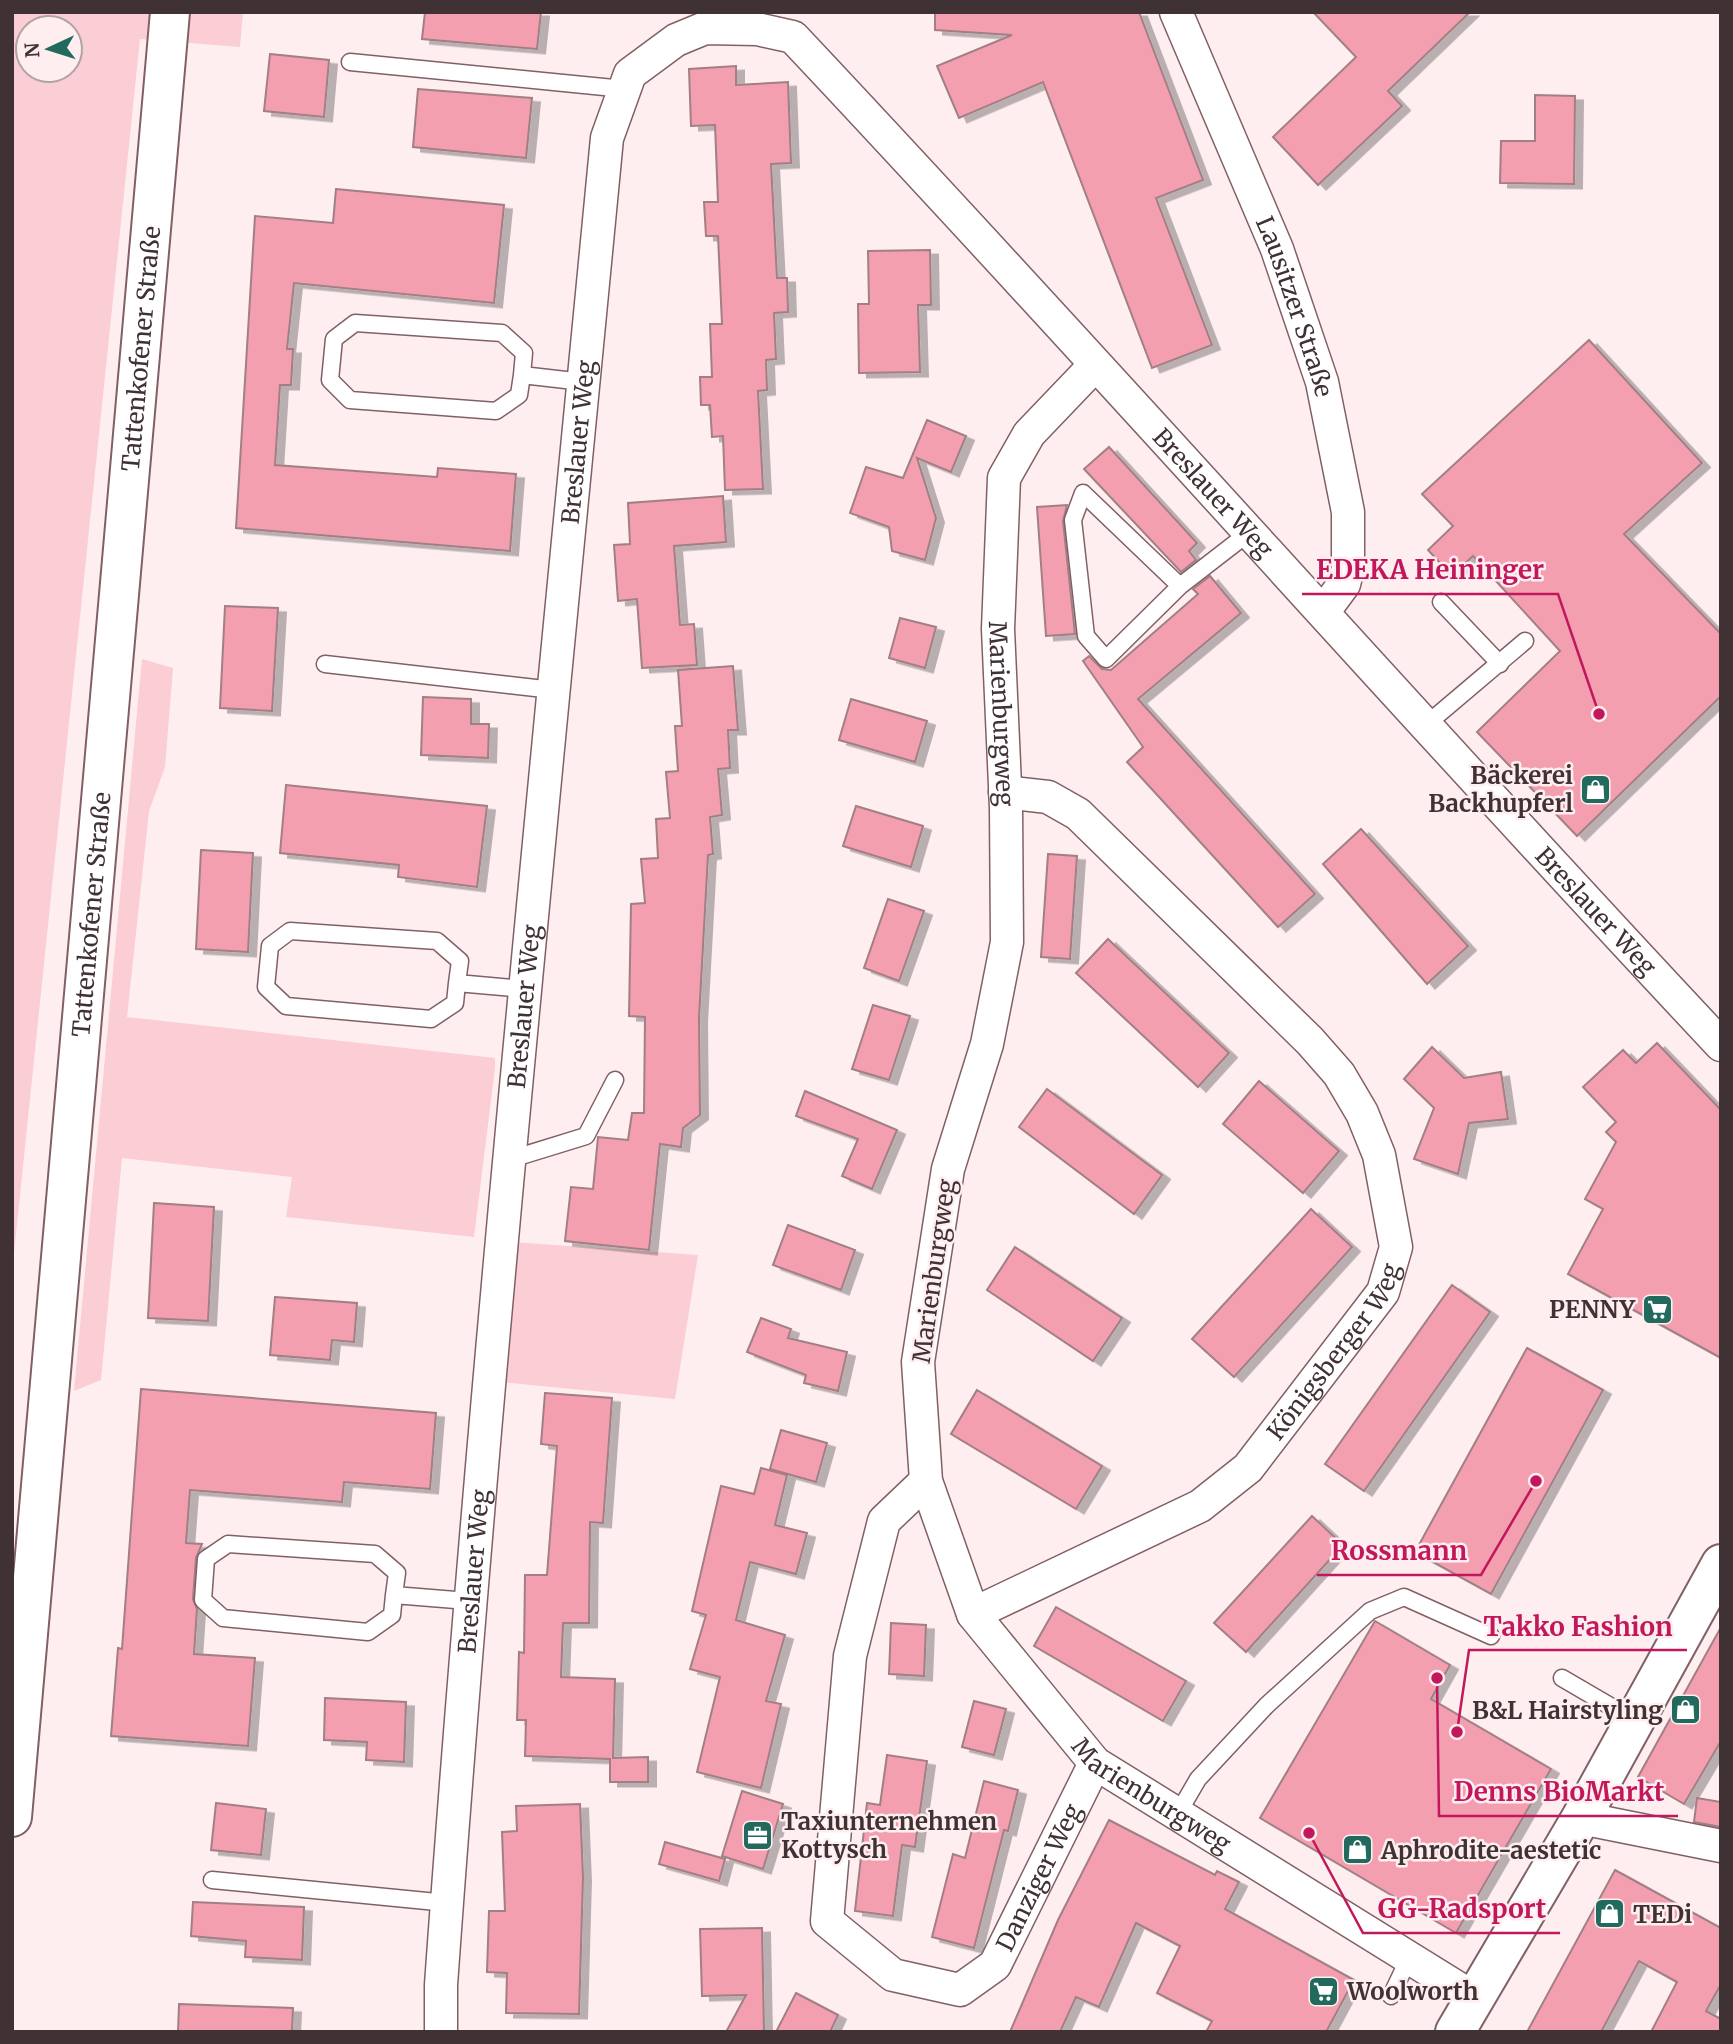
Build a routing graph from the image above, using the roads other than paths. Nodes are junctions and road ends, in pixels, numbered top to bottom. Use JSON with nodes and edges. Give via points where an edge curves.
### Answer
{"nodes":[{"id":1,"x":170,"y":12,"type":"edge"},
{"id":2,"x":1176,"y":12,"type":"edge"},
{"id":3,"x":703,"y":20,"type":"edge"},
{"id":4,"x":350,"y":62,"type":"dead end"},
{"id":5,"x":624,"y":89,"type":"junction"},
{"id":6,"x":1095,"y":365,"type":"junction"},
{"id":7,"x":522,"y":375,"type":"junction"},
{"id":8,"x":583,"y":382,"type":"junction"},
{"id":9,"x":1251,"y":531,"type":"junction"},
{"id":10,"x":1180,"y":586,"type":"junction"},
{"id":11,"x":1441,"y":602,"type":"dead end"},
{"id":12,"x":1324,"y":611,"type":"junction"},
{"id":13,"x":1525,"y":641,"type":"dead end"},
{"id":14,"x":326,"y":664,"type":"dead end"},
{"id":15,"x":1500,"y":664,"type":"junction"},
{"id":16,"x":553,"y":690,"type":"junction"},
{"id":17,"x":1427,"y":724,"type":"junction"},
{"id":18,"x":1005,"y":792,"type":"junction"},
{"id":19,"x":457,"y":983,"type":"junction"},
{"id":20,"x":524,"y":989,"type":"junction"},
{"id":21,"x":1721,"y":1045,"type":"edge"},
{"id":22,"x":615,"y":1080,"type":"dead end"},
{"id":23,"x":508,"y":1160,"type":"junction"},
{"id":24,"x":926,"y":1481,"type":"junction"},
{"id":25,"x":1721,"y":1563,"type":"edge"},
{"id":26,"x":394,"y":1595,"type":"junction"},
{"id":27,"x":468,"y":1601,"type":"junction"},
{"id":28,"x":973,"y":1614,"type":"junction"},
{"id":29,"x":1490,"y":1636,"type":"dead end"},
{"id":30,"x":1562,"y":1678,"type":"dead end"},
{"id":31,"x":1634,"y":1720,"type":"junction"},
{"id":32,"x":1095,"y":1763,"type":"junction"},
{"id":33,"x":1177,"y":1815,"type":"junction"},
{"id":34,"x":12,"y":1817,"type":"edge"},
{"id":35,"x":1581,"y":1818,"type":"junction"},
{"id":36,"x":1721,"y":1846,"type":"edge"},
{"id":37,"x":212,"y":1880,"type":"dead end"},
{"id":38,"x":447,"y":1903,"type":"junction"},
{"id":39,"x":1409,"y":1958,"type":"junction"},
{"id":40,"x":1391,"y":1996,"type":"dead end"},
{"id":41,"x":1464,"y":2022,"type":"edge"},
{"id":42,"x":441,"y":2032,"type":"edge"}],
"edges":[{"from":1,"to":34,"type":"main road","name":"Tattenkofener Straße"},
{"from":2,"to":12,"type":"street","name":"Lausitzer Straße","via":[[1277,249],[1322,382],[1348,512],[1348,568],[1344,584]]},
{"from":3,"to":5,"type":"street","name":"Breslauer Weg","via":[[630,74]]},
{"from":3,"to":6,"type":"street","name":"Breslauer Weg","via":[[793,37],[1029,288]]},
{"from":4,"to":5,"type":"lane"},
{"from":5,"to":8,"type":"street","name":"Breslauer Weg","via":[[607,138]]},
{"from":6,"to":9,"type":"street","name":"Breslauer Weg"},
{"from":6,"to":18,"type":"street","name":"Marienburgweg","via":[[1029,434],[1004,478],[998,628]]},
{"from":7,"to":7,"type":"lane","via":[[524,353],[502,333],[355,323],[334,339],[330,380],[350,400],[496,411],[519,395]]},
{"from":7,"to":8,"type":"lane"},
{"from":8,"to":16,"type":"street","name":"Breslauer Weg"},
{"from":9,"to":10,"type":"lane"},
{"from":9,"to":12,"type":"street","name":"Breslauer Weg"},
{"from":10,"to":10,"type":"lane","via":[[1160,568],[1083,493],[1073,520],[1086,636],[1106,659]]},
{"from":11,"to":15,"type":"lane"},
{"from":12,"to":17,"type":"street","name":"Breslauer Weg"},
{"from":13,"to":15,"type":"lane"},
{"from":14,"to":16,"type":"lane"},
{"from":15,"to":17,"type":"lane"},
{"from":16,"to":20,"type":"street","name":"Breslauer Weg"},
{"from":17,"to":21,"type":"street","name":"Breslauer Weg"},
{"from":18,"to":24,"type":"street","name":"Marienburgweg","via":[[1007,942],[987,1044],[948,1169],[918,1362]]},
{"from":18,"to":28,"type":"street","name":"Königsberger Weg","via":[[1048,797],[1078,814],[1339,1074],[1379,1155],[1396,1247],[1383,1292],[1248,1468],[1200,1506]]},
{"from":19,"to":19,"type":"lane","via":[[460,961],[437,941],[290,931],[270,946],[266,988],[286,1006],[431,1019],[455,1003]]},
{"from":19,"to":20,"type":"lane"},
{"from":20,"to":23,"type":"street","name":"Breslauer Weg"},
{"from":22,"to":23,"type":"lane","via":[[586,1136]]},
{"from":23,"to":27,"type":"street","name":"Breslauer Weg"},
{"from":24,"to":28,"type":"street","name":"Marienburgweg"},
{"from":24,"to":32,"type":"street","name":"Danziger Weg","via":[[884,1521],[850,1656],[827,1921],[893,1975],[960,1990],[995,1965]]},
{"from":25,"to":31,"type":"main road"},
{"from":26,"to":26,"type":"lane","via":[[397,1573],[375,1554],[228,1544],[206,1559],[203,1600],[223,1618],[368,1632],[392,1615]]},
{"from":26,"to":27,"type":"lane"},
{"from":27,"to":38,"type":"street","name":"Breslauer Weg"},
{"from":28,"to":32,"type":"street","name":"Marienburgweg"},
{"from":29,"to":33,"type":"lane","via":[[1404,1597],[1370,1611],[1267,1705],[1198,1779]]},
{"from":30,"to":31,"type":"lane"},
{"from":31,"to":35,"type":"main road"},
{"from":32,"to":33,"type":"street","name":"Marienburgweg"},
{"from":33,"to":39,"type":"street","name":"Marienburgweg"},
{"from":35,"to":36,"type":"street"},
{"from":35,"to":41,"type":"main road"},
{"from":37,"to":38,"type":"lane"},
{"from":38,"to":42,"type":"street","name":"Breslauer Weg"},
{"from":39,"to":40,"type":"lane"},
{"from":39,"to":41,"type":"street","name":"Marienburgweg"}]}
